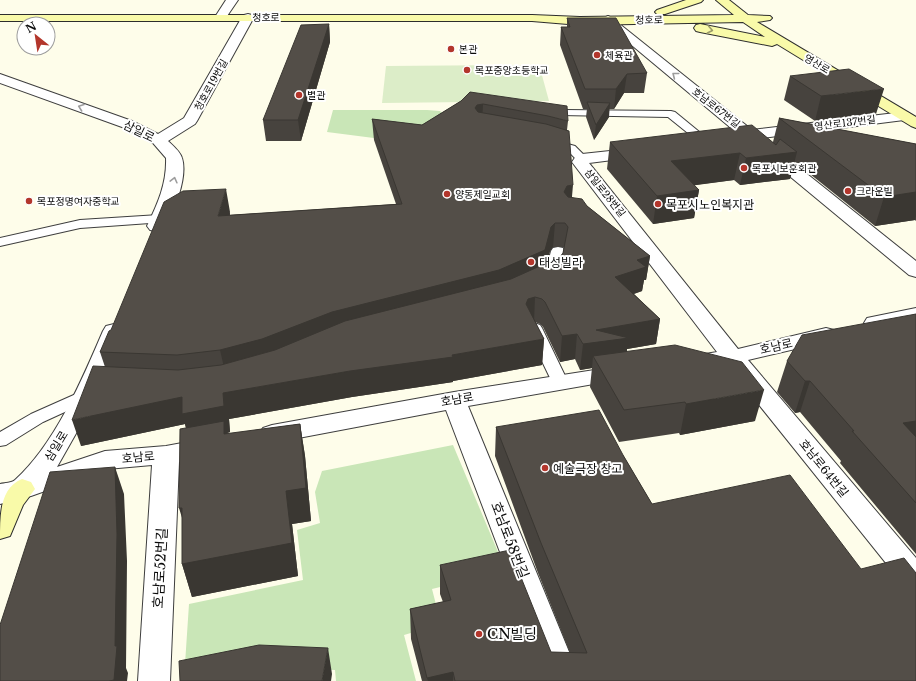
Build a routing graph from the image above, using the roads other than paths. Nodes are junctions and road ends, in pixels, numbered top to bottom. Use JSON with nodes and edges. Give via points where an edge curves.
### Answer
{"nodes":[{"id":1,"x":232,"y":0,"type":"edge"},
{"id":2,"x":697,"y":0,"type":"edge"},
{"id":3,"x":722,"y":0,"type":"edge"},
{"id":4,"x":752,"y":13,"type":"junction"},
{"id":5,"x":659,"y":16,"type":"junction"},
{"id":6,"x":220,"y":17,"type":"junction"},
{"id":7,"x":248,"y":17,"type":"junction"},
{"id":8,"x":0,"y":18,"type":"edge"},
{"id":9,"x":532,"y":18,"type":"junction"},
{"id":10,"x":608,"y":20,"type":"junction"},
{"id":11,"x":787,"y":45,"type":"junction"},
{"id":12,"x":0,"y":78,"type":"edge"},
{"id":13,"x":26,"y":88,"type":"junction"},
{"id":14,"x":0,"y":91,"type":"edge"},
{"id":15,"x":564,"y":113,"type":"edge"},
{"id":16,"x":910,"y":114,"type":"edge"},
{"id":17,"x":749,"y":134,"type":"junction"},
{"id":18,"x":158,"y":140,"type":"junction"},
{"id":19,"x":539,"y":140,"type":"edge"},
{"id":20,"x":708,"y":144,"type":"junction"},
{"id":21,"x":807,"y":144,"type":"edge"},
{"id":22,"x":685,"y":147,"type":"edge"},
{"id":23,"x":653,"y":151,"type":"edge"},
{"id":24,"x":582,"y":159,"type":"junction"},
{"id":25,"x":159,"y":219,"type":"junction"},
{"id":26,"x":602,"y":220,"type":"edge"},
{"id":27,"x":631,"y":226,"type":"junction"},
{"id":28,"x":150,"y":240,"type":"edge"},
{"id":29,"x":0,"y":242,"type":"edge"},
{"id":30,"x":558,"y":251,"type":"dead end"},
{"id":31,"x":916,"y":271,"type":"edge"},
{"id":32,"x":539,"y":282,"type":"edge"},
{"id":33,"x":122,"y":312,"type":"edge"},
{"id":34,"x":916,"y":314,"type":"edge"},
{"id":35,"x":534,"y":328,"type":"edge"},
{"id":36,"x":733,"y":357,"type":"junction"},
{"id":37,"x":678,"y":365,"type":"edge"},
{"id":38,"x":639,"y":370,"type":"edge"},
{"id":39,"x":560,"y":382,"type":"junction"},
{"id":40,"x":95,"y":388,"type":"junction"},
{"id":41,"x":454,"y":400,"type":"junction"},
{"id":42,"x":252,"y":438,"type":"edge"},
{"id":43,"x":0,"y":440,"type":"edge"},
{"id":44,"x":228,"y":443,"type":"edge"},
{"id":45,"x":166,"y":455,"type":"junction"},
{"id":46,"x":11,"y":491,"type":"edge"},
{"id":47,"x":0,"y":528,"type":"edge"},
{"id":48,"x":916,"y":579,"type":"edge"},
{"id":49,"x":154,"y":681,"type":"edge"},
{"id":50,"x":565,"y":681,"type":"edge"}],
"edges":[{"from":1,"to":6,"type":"street"},
{"from":2,"to":5,"type":"street"},
{"from":3,"to":4,"type":"street","name":"영산로"},
{"from":4,"to":5,"type":"street","name":"청호로"},
{"from":4,"to":11,"type":"street","name":"영산로"},
{"from":4,"to":16,"type":"street","name":"영산로","via":[[778,27]]},
{"from":5,"to":9,"type":"street","name":"청호로","via":[[575,12]]},
{"from":5,"to":10,"type":"street","name":"청호로"},
{"from":5,"to":11,"type":"street","one_way":true},
{"from":6,"to":7,"type":"street","name":"청호로"},
{"from":6,"to":8,"type":"street","name":"청호로"},
{"from":7,"to":9,"type":"street","name":"청호로"},
{"from":7,"to":18,"type":"street","name":"청호로19번길","via":[[190,121]]},
{"from":9,"to":10,"type":"street","name":"청호로"},
{"from":17,"to":10,"type":"street","name":"호남로67번길","one_way":true},
{"from":11,"to":16,"type":"street","name":"영산로"},
{"from":12,"to":13,"type":"street","name":"삼일로"},
{"from":13,"to":14,"type":"street"},
{"from":18,"to":13,"type":"street","name":"삼일로","one_way":true,"via":[[127,124]]},
{"from":15,"to":20,"type":"lane","via":[[671,114]]},
{"from":16,"to":17,"type":"street","name":"영산로137번길"},
{"from":17,"to":20,"type":"street","name":"영산로137번길"},
{"from":17,"to":21,"type":"street"},
{"from":17,"to":31,"type":"street","name":"호남로67번길"},
{"from":25,"to":18,"type":"street","name":"삼일로","one_way":true,"via":[[169,198],[175,173],[174,158]]},
{"from":19,"to":24,"type":"lane","via":[[570,148]]},
{"from":20,"to":22,"type":"street","name":"영산로137번길"},
{"from":23,"to":24,"type":"street"},
{"from":24,"to":27,"type":"street","name":"삼일로28번길","via":[[580,162]]},
{"from":25,"to":28,"type":"street","name":"삼일로"},
{"from":25,"to":29,"type":"lane","via":[[80,224]]},
{"from":26,"to":27,"type":"street"},
{"from":27,"to":36,"type":"street","name":"호남로64번길"},
{"from":30,"to":32,"type":"lane","via":[[552,277]]},
{"from":33,"to":40,"type":"street","name":"삼일로"},
{"from":34,"to":36,"type":"street","name":"호남로"},
{"from":35,"to":39,"type":"lane"},
{"from":36,"to":37,"type":"street","name":"호남로"},
{"from":36,"to":48,"type":"street","name":"호남로64번길"},
{"from":38,"to":39,"type":"street","name":"호남로"},
{"from":39,"to":41,"type":"street","name":"호남로"},
{"from":40,"to":43,"type":"lane","via":[[36,418]]},
{"from":40,"to":46,"type":"street","name":"삼일로","via":[[40,472]]},
{"from":41,"to":42,"type":"street","name":"호남로"},
{"from":41,"to":50,"type":"street","name":"호남로58번길"},
{"from":44,"to":45,"type":"street","name":"호남로"},
{"from":45,"to":46,"type":"street","name":"호남로","via":[[105,460]]},
{"from":45,"to":49,"type":"street","name":"호남로52번길"},
{"from":46,"to":47,"type":"street","name":"삼일로","via":[[12,500]]}]}
